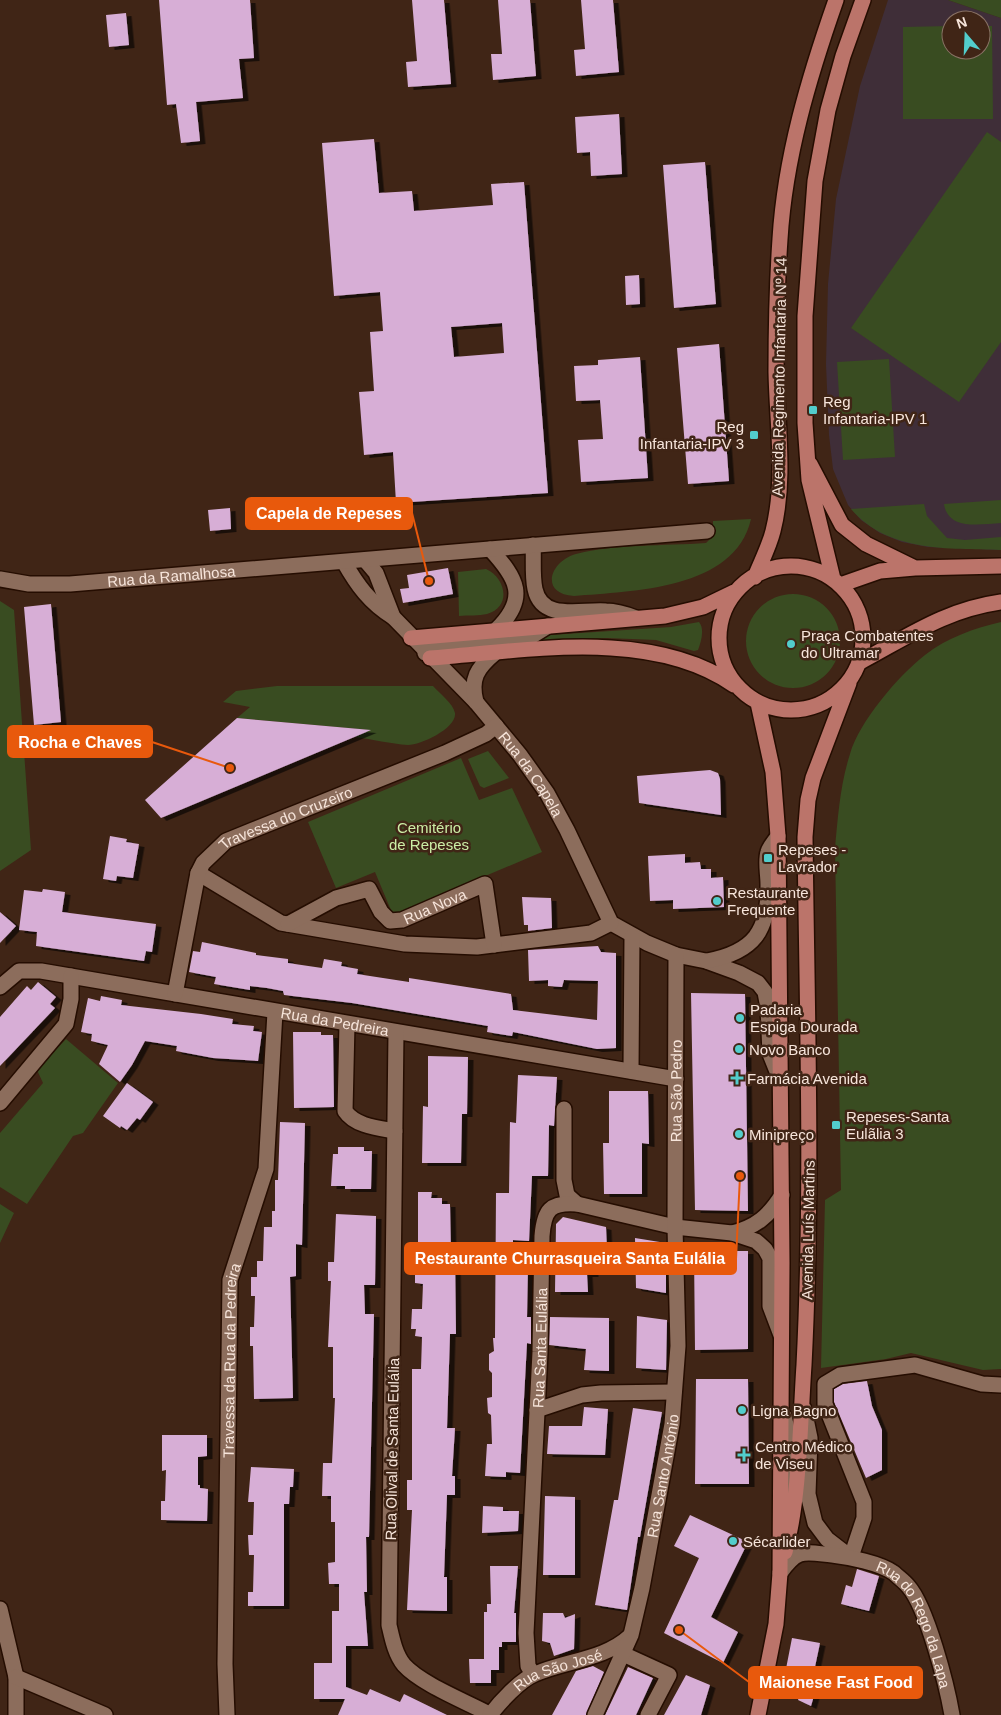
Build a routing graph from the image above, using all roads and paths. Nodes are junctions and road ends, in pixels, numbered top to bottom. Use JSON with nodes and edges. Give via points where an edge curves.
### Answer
{"nodes":[{"id":1,"x":836,"y":0,"type":"edge"},
{"id":2,"x":863,"y":0,"type":"edge"},
{"id":3,"x":807,"y":461,"type":"junction"},
{"id":4,"x":707,"y":531,"type":"dead end"},
{"id":5,"x":533,"y":545,"type":"junction"},
{"id":6,"x":490,"y":549,"type":"junction"},
{"id":7,"x":365,"y":560,"type":"junction"},
{"id":8,"x":344,"y":562,"type":"junction"},
{"id":9,"x":1001,"y":566,"type":"edge"},
{"id":10,"x":915,"y":568,"type":"junction"},
{"id":11,"x":754,"y":576,"type":"junction"},
{"id":12,"x":0,"y":579,"type":"edge"},
{"id":13,"x":837,"y":582,"type":"junction"},
{"id":14,"x":738,"y":590,"type":"junction"},
{"id":15,"x":1001,"y":602,"type":"edge"},
{"id":16,"x":393,"y":617,"type":"junction"},
{"id":17,"x":636,"y":618,"type":"junction"},
{"id":18,"x":548,"y":626,"type":"junction"},
{"id":19,"x":496,"y":630,"type":"junction"},
{"id":20,"x":411,"y":638,"type":"junction"},
{"id":21,"x":495,"y":653,"type":"junction"},
{"id":22,"x":428,"y":655,"type":"junction"},
{"id":23,"x":860,"y":662,"type":"junction"},
{"id":24,"x":849,"y":683,"type":"junction"},
{"id":25,"x":738,"y":688,"type":"junction"},
{"id":26,"x":476,"y":702,"type":"junction"},
{"id":27,"x":758,"y":703,"type":"junction"},
{"id":28,"x":496,"y":726,"type":"junction"},
{"id":29,"x":778,"y":836,"type":"junction"},
{"id":30,"x":198,"y":873,"type":"junction"},
{"id":31,"x":611,"y":923,"type":"junction"},
{"id":32,"x":288,"y":924,"type":"junction"},
{"id":33,"x":632,"y":937,"type":"junction"},
{"id":34,"x":494,"y":945,"type":"junction"},
{"id":35,"x":676,"y":955,"type":"junction"},
{"id":36,"x":706,"y":961,"type":"junction"},
{"id":37,"x":71,"y":976,"type":"junction"},
{"id":38,"x":0,"y":987,"type":"edge"},
{"id":39,"x":175,"y":994,"type":"junction"},
{"id":40,"x":276,"y":1012,"type":"junction"},
{"id":41,"x":346,"y":1024,"type":"junction"},
{"id":42,"x":396,"y":1032,"type":"junction"},
{"id":43,"x":631,"y":1071,"type":"junction"},
{"id":44,"x":676,"y":1079,"type":"junction"},
{"id":45,"x":781,"y":1080,"type":"junction"},
{"id":46,"x":0,"y":1103,"type":"edge"},
{"id":47,"x":564,"y":1109,"type":"dead end"},
{"id":48,"x":395,"y":1131,"type":"junction"},
{"id":49,"x":782,"y":1195,"type":"junction"},
{"id":50,"x":577,"y":1204,"type":"junction"},
{"id":51,"x":675,"y":1227,"type":"junction"},
{"id":52,"x":732,"y":1233,"type":"junction"},
{"id":53,"x":782,"y":1335,"type":"junction"},
{"id":54,"x":1001,"y":1385,"type":"edge"},
{"id":55,"x":674,"y":1392,"type":"junction"},
{"id":56,"x":802,"y":1398,"type":"junction"},
{"id":57,"x":781,"y":1400,"type":"junction"},
{"id":58,"x":537,"y":1410,"type":"junction"},
{"id":59,"x":790,"y":1534,"type":"junction"},
{"id":60,"x":804,"y":1552,"type":"junction"},
{"id":61,"x":850,"y":1557,"type":"junction"},
{"id":62,"x":780,"y":1573,"type":"junction"},
{"id":63,"x":0,"y":1609,"type":"edge"},
{"id":64,"x":631,"y":1635,"type":"junction"},
{"id":65,"x":623,"y":1654,"type":"junction"},
{"id":66,"x":533,"y":1674,"type":"junction"},
{"id":67,"x":16,"y":1677,"type":"junction"},
{"id":68,"x":761,"y":1714,"type":"edge"},
{"id":69,"x":16,"y":1715,"type":"edge"},
{"id":70,"x":105,"y":1715,"type":"edge"},
{"id":71,"x":227,"y":1715,"type":"edge"},
{"id":72,"x":490,"y":1715,"type":"edge"},
{"id":73,"x":595,"y":1715,"type":"edge"},
{"id":74,"x":648,"y":1715,"type":"edge"},
{"id":75,"x":952,"y":1715,"type":"edge"}],
"edges":[{"from":1,"to":11,"type":"main road","name":"Avenida Regimento Infantaria Nº 14","via":[[802,109],[785,186],[776,370],[779,491],[770,543]]},
{"from":2,"to":3,"type":"main road","via":[[828,110],[815,181],[806,316]]},
{"from":3,"to":10,"type":"main road","via":[[842,525],[866,544]]},
{"from":3,"to":13,"type":"main road","via":[[816,514]]},
{"from":4,"to":5,"type":"street","name":"Rua da Ramalhosa"},
{"from":5,"to":6,"type":"street","name":"Rua da Ramalhosa"},
{"from":5,"to":17,"type":"street","via":[[535,589],[545,606],[556,612],[621,612]]},
{"from":6,"to":7,"type":"street","name":"Rua da Ramalhosa"},
{"from":6,"to":19,"type":"street","via":[[512,576],[517,595],[507,620]]},
{"from":7,"to":8,"type":"street","name":"Rua da Ramalhosa"},
{"from":7,"to":16,"type":"street","name":"Rua da Capela","via":[[376,573]]},
{"from":8,"to":12,"type":"street","name":"Rua da Ramalhosa","via":[[70,584],[28,584]]},
{"from":8,"to":16,"type":"street","via":[[366,596]]},
{"from":9,"to":10,"type":"main road"},
{"from":10,"to":13,"type":"main road","via":[[880,571]]},
{"from":11,"to":13,"type":"main road","via":[[773,568],[794,566],[814,569]]},
{"from":11,"to":14,"type":"main road"},
{"from":13,"to":23,"type":"main road","via":[[850,595],[861,616],[864,639]]},
{"from":14,"to":17,"type":"main road","via":[[696,609]]},
{"from":14,"to":25,"type":"main road","via":[[721,621],[720,649],[726,670]]},
{"from":15,"to":23,"type":"main road","via":[[965,608],[946,616]]},
{"from":16,"to":20,"type":"street","name":"Rua da Capela"},
{"from":17,"to":18,"type":"main road"},
{"from":18,"to":19,"type":"main road"},
{"from":18,"to":22,"type":"street","via":[[527,638],[434,646]]},
{"from":19,"to":20,"type":"main road"},
{"from":20,"to":22,"type":"street","name":"Rua da Capela"},
{"from":21,"to":22,"type":"main road"},
{"from":21,"to":25,"type":"main road","via":[[624,648],[683,661],[722,677]]},
{"from":21,"to":26,"type":"street","via":[[475,673]]},
{"from":22,"to":26,"type":"street","name":"Rua da Capela"},
{"from":23,"to":24,"type":"main road"},
{"from":24,"to":27,"type":"main road","via":[[830,700],[807,709],[782,710]]},
{"from":24,"to":56,"type":"main road","name":"Avenida Luís Martins","via":[[820,757],[808,800],[805,837],[810,1258]]},
{"from":25,"to":27,"type":"main road"},
{"from":26,"to":28,"type":"street","name":"Rua da Capela"},
{"from":27,"to":29,"type":"main road","name":"Avenida Luís Martins","via":[[773,772]]},
{"from":28,"to":30,"type":"street","name":"Travessa do Cruzeiro","via":[[445,753],[226,842],[209,856]]},
{"from":28,"to":31,"type":"street","name":"Rua da Capela","via":[[547,793]]},
{"from":29,"to":36,"type":"street","via":[[768,852],[765,923],[754,940],[740,952]]},
{"from":29,"to":45,"type":"main road","name":"Avenida Luís Martins"},
{"from":30,"to":32,"type":"street","name":"Rua Nova","via":[[281,923]]},
{"from":30,"to":39,"type":"street","name":"Travessa do Cruzeiro"},
{"from":31,"to":33,"type":"street"},
{"from":31,"to":34,"type":"street","name":"Rua Nova","via":[[591,933]]},
{"from":32,"to":34,"type":"street","name":"Rua Nova","via":[[405,944]]},
{"from":32,"to":34,"type":"street","name":"Rua Nova","via":[[336,898],[369,889],[381,912],[390,921],[402,920],[485,884]]},
{"from":33,"to":35,"type":"street"},
{"from":33,"to":43,"type":"street"},
{"from":35,"to":36,"type":"street"},
{"from":35,"to":44,"type":"street","name":"Rua São Pedro"},
{"from":36,"to":45,"type":"street","via":[[752,979],[765,992],[770,1054]]},
{"from":37,"to":38,"type":"street","name":"Rua da Pedreira","via":[[19,971]]},
{"from":37,"to":39,"type":"street","name":"Rua da Pedreira"},
{"from":37,"to":46,"type":"street","via":[[66,1024]]},
{"from":39,"to":40,"type":"street","name":"Rua da Pedreira"},
{"from":40,"to":41,"type":"street","name":"Rua da Pedreira"},
{"from":40,"to":71,"type":"street","name":"Travessa da Rua da Pedreira","via":[[266,1169],[230,1280]]},
{"from":41,"to":42,"type":"street","name":"Rua da Pedreira"},
{"from":41,"to":48,"type":"street","via":[[345,1111],[358,1122]]},
{"from":42,"to":43,"type":"street","name":"Rua da Pedreira"},
{"from":42,"to":48,"type":"street","name":"Rua Olival de Santa Eulália"},
{"from":43,"to":44,"type":"street","name":"Rua da Pedreira"},
{"from":44,"to":51,"type":"street","name":"Rua São Pedro"},
{"from":45,"to":49,"type":"main road","name":"Avenida Luís Martins"},
{"from":47,"to":50,"type":"street","via":[[564,1180],[567,1195]]},
{"from":48,"to":72,"type":"street","name":"Rua Olival de Santa Eulália","via":[[389,1625],[403,1664],[418,1677]]},
{"from":49,"to":52,"type":"street","via":[[761,1222]]},
{"from":49,"to":53,"type":"main road","name":"Avenida Luís Martins"},
{"from":50,"to":51,"type":"street","name":"Rua Santa Eulália"},
{"from":50,"to":58,"type":"street","name":"Rua Santa Eulália","via":[[563,1203],[549,1209],[543,1220]]},
{"from":51,"to":52,"type":"street","name":"Rua Santa Eulália"},
{"from":51,"to":55,"type":"street","name":"Rua Santo António","via":[[678,1346]]},
{"from":52,"to":53,"type":"street","via":[[756,1241],[770,1258],[770,1306]]},
{"from":53,"to":57,"type":"main road","name":"Avenida Luís Martins"},
{"from":54,"to":61,"type":"street","via":[[982,1384],[915,1365],[840,1375],[825,1384],[825,1404],[864,1502],[864,1518]]},
{"from":55,"to":58,"type":"street","via":[[601,1392]]},
{"from":55,"to":64,"type":"street","name":"Rua Santo António","via":[[668,1451]]},
{"from":56,"to":59,"type":"main road","name":"Avenida Luís Martins"},
{"from":56,"to":61,"type":"street","via":[[810,1438],[808,1494],[814,1523],[827,1540]]},
{"from":57,"to":59,"type":"street","via":[[790,1443]]},
{"from":57,"to":62,"type":"main road","name":"Avenida Luís Martins"},
{"from":58,"to":66,"type":"street","name":"Rua Santa Eulália","via":[[526,1656]]},
{"from":59,"to":60,"type":"street","via":[[793,1543]]},
{"from":59,"to":62,"type":"main road","name":"Avenida Luís Martins"},
{"from":60,"to":61,"type":"street"},
{"from":60,"to":62,"type":"street","via":[[791,1557]]},
{"from":61,"to":75,"type":"street","name":"Rua do Rego da Lapa","via":[[892,1572],[908,1586],[925,1622]]},
{"from":62,"to":68,"type":"main road","name":"Avenida Luís Martins","via":[[776,1624]]},
{"from":63,"to":67,"type":"street"},
{"from":64,"to":65,"type":"street","name":"Rua Santo António"},
{"from":64,"to":66,"type":"street","name":"Rua São José","via":[[619,1646],[599,1655]]},
{"from":65,"to":73,"type":"street","name":"Rua Santo António"},
{"from":65,"to":74,"type":"street","via":[[669,1674]]},
{"from":66,"to":72,"type":"street","name":"Rua São José","via":[[502,1700]]},
{"from":67,"to":69,"type":"street"},
{"from":67,"to":70,"type":"street"}]}
